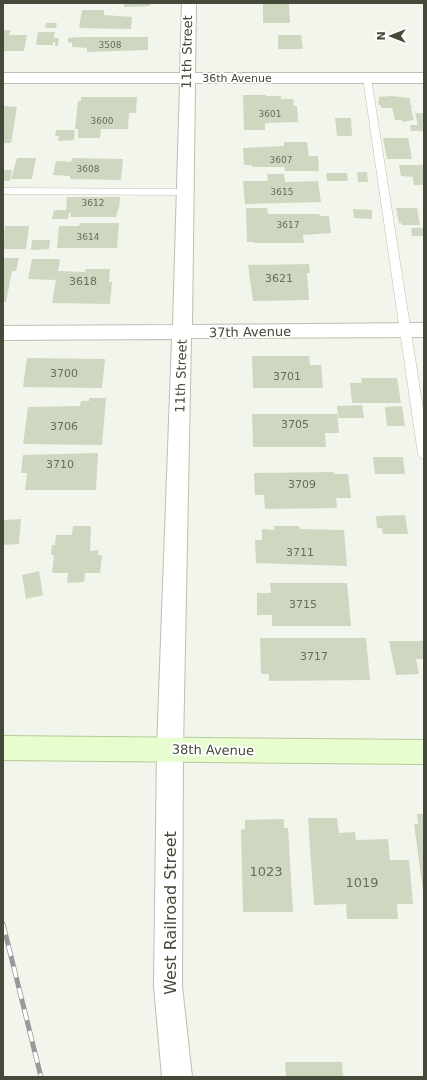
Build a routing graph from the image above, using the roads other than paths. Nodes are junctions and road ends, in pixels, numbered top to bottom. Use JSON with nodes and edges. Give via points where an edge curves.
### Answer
{"nodes":[{"id":1,"x":189,"y":3,"type":"edge"},
{"id":2,"x":3,"y":78,"type":"edge"},
{"id":3,"x":187,"y":78,"type":"junction"},
{"id":4,"x":367,"y":78,"type":"junction"},
{"id":5,"x":424,"y":78,"type":"edge"},
{"id":6,"x":3,"y":191,"type":"edge"},
{"id":7,"x":185,"y":192,"type":"junction"},
{"id":8,"x":405,"y":330,"type":"junction"},
{"id":9,"x":424,"y":330,"type":"edge"},
{"id":10,"x":182,"y":332,"type":"junction"},
{"id":11,"x":3,"y":333,"type":"edge"},
{"id":12,"x":424,"y":454,"type":"edge"},
{"id":13,"x":3,"y":748,"type":"edge"},
{"id":14,"x":170,"y":749,"type":"junction"},
{"id":15,"x":424,"y":752,"type":"edge"},
{"id":16,"x":177,"y":1077,"type":"edge"}],
"edges":[{"from":1,"to":3,"type":"street","name":"11th Street"},
{"from":2,"to":3,"type":"street","name":"36th Avenue"},
{"from":3,"to":4,"type":"street","name":"36th Avenue"},
{"from":3,"to":7,"type":"street","name":"11th Street"},
{"from":4,"to":5,"type":"street","name":"36th Avenue"},
{"from":4,"to":8,"type":"lane"},
{"from":6,"to":7,"type":"lane"},
{"from":7,"to":10,"type":"street","name":"11th Street"},
{"from":8,"to":9,"type":"street","name":"37th Avenue"},
{"from":8,"to":10,"type":"street","name":"37th Avenue"},
{"from":8,"to":12,"type":"lane"},
{"from":10,"to":11,"type":"street","name":"37th Avenue"},
{"from":10,"to":14,"type":"street","name":"11th Street"},
{"from":13,"to":14,"type":"street","name":"38th Avenue"},
{"from":14,"to":15,"type":"street","name":"38th Avenue"},
{"from":14,"to":16,"type":"street","name":"West Railroad Street","via":[[168,986]]}]}
